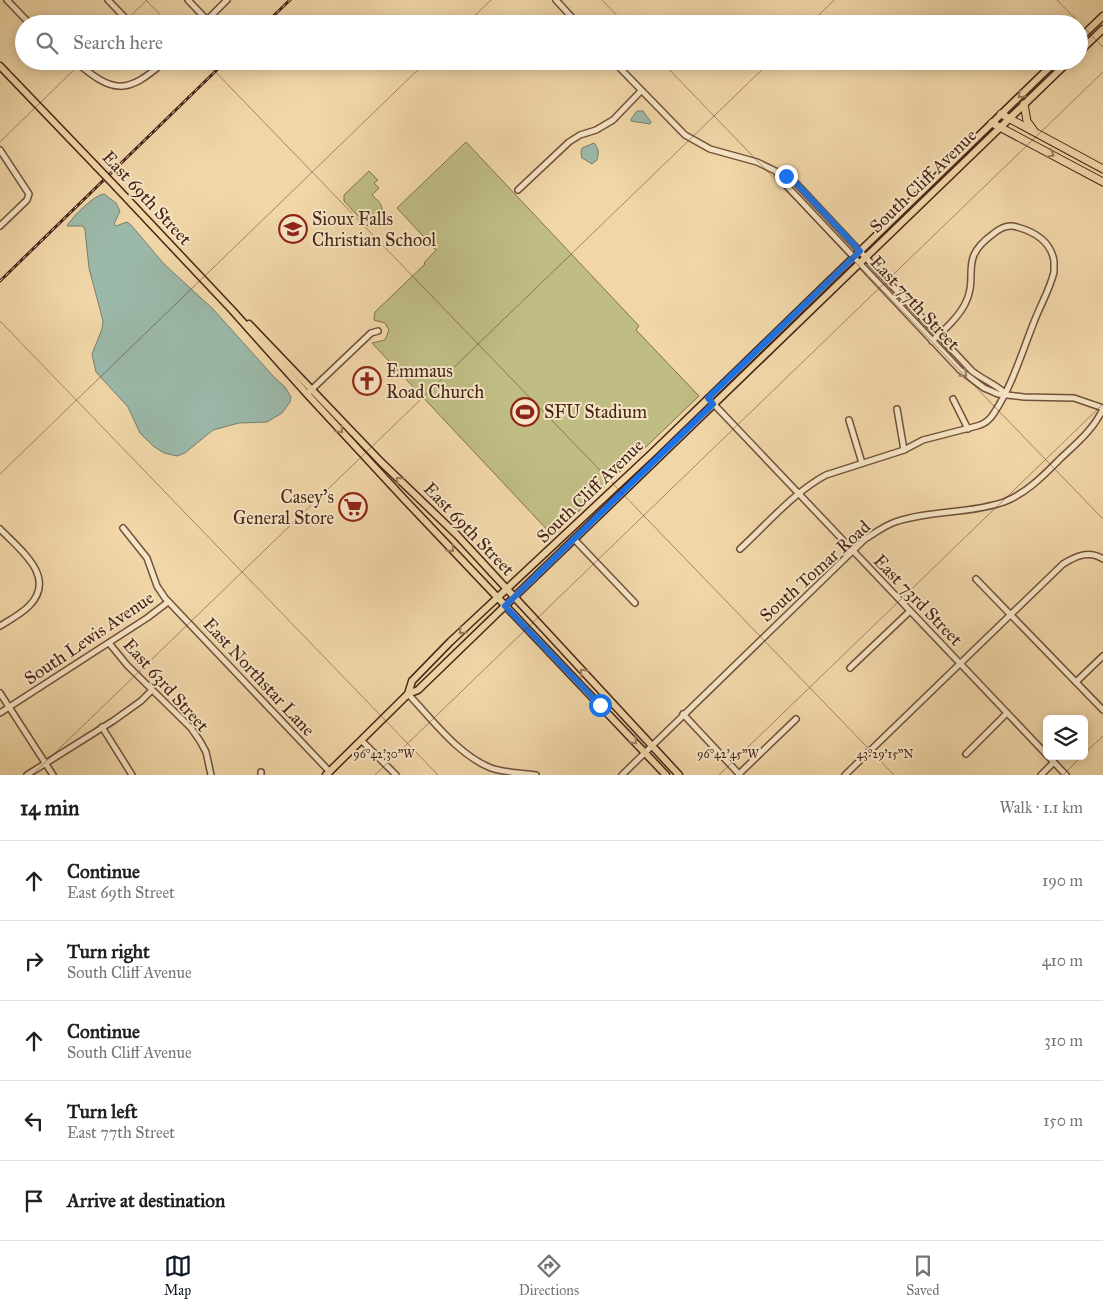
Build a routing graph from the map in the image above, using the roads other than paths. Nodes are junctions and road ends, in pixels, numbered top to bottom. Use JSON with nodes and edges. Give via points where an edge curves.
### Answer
{"nodes":[{"id":1,"x":7,"y":0,"type":"edge"},
{"id":2,"x":108,"y":0,"type":"edge"},
{"id":3,"x":188,"y":0,"type":"edge"},
{"id":4,"x":227,"y":0,"type":"edge"},
{"id":5,"x":556,"y":0,"type":"edge"},
{"id":6,"x":21,"y":15,"type":"edge"},
{"id":7,"x":122,"y":15,"type":"edge"},
{"id":8,"x":200,"y":15,"type":"edge"},
{"id":9,"x":212,"y":15,"type":"edge"},
{"id":10,"x":570,"y":15,"type":"edge"},
{"id":11,"x":1103,"y":16,"type":"edge"},
{"id":12,"x":1103,"y":29,"type":"edge"},
{"id":13,"x":1088,"y":30,"type":"edge"},
{"id":14,"x":1088,"y":43,"type":"edge"},
{"id":15,"x":0,"y":60,"type":"edge"},
{"id":16,"x":0,"y":66,"type":"edge"},
{"id":17,"x":86,"y":70,"type":"edge"},
{"id":18,"x":154,"y":70,"type":"edge"},
{"id":19,"x":622,"y":70,"type":"edge"},
{"id":20,"x":1047,"y":70,"type":"edge"},
{"id":21,"x":1060,"y":70,"type":"edge"},
{"id":22,"x":642,"y":91,"type":"junction"},
{"id":23,"x":1024,"y":104,"type":"junction"},
{"id":24,"x":40,"y":107,"type":"junction"},
{"id":25,"x":1001,"y":114,"type":"junction"},
{"id":26,"x":1010,"y":119,"type":"junction"},
{"id":27,"x":992,"y":123,"type":"junction"},
{"id":28,"x":1001,"y":127,"type":"junction"},
{"id":29,"x":1036,"y":133,"type":"junction"},
{"id":30,"x":0,"y":150,"type":"edge"},
{"id":31,"x":1103,"y":169,"type":"edge"},
{"id":32,"x":776,"y":172,"type":"junction"},
{"id":33,"x":1103,"y":182,"type":"edge"},
{"id":34,"x":518,"y":190,"type":"dead end"},
{"id":35,"x":0,"y":226,"type":"edge"},
{"id":36,"x":860,"y":251,"type":"junction"},
{"id":37,"x":853,"y":258,"type":"junction"},
{"id":38,"x":866,"y":258,"type":"junction"},
{"id":39,"x":859,"y":264,"type":"junction"},
{"id":40,"x":378,"y":331,"type":"dead end"},
{"id":41,"x":939,"y":335,"type":"junction"},
{"id":42,"x":932,"y":341,"type":"junction"},
{"id":43,"x":310,"y":392,"type":"junction"},
{"id":44,"x":1005,"y":394,"type":"junction"},
{"id":45,"x":708,"y":398,"type":"junction"},
{"id":46,"x":953,"y":399,"type":"dead end"},
{"id":47,"x":713,"y":404,"type":"junction"},
{"id":48,"x":897,"y":409,"type":"dead end"},
{"id":49,"x":1103,"y":409,"type":"edge"},
{"id":50,"x":849,"y":420,"type":"dead end"},
{"id":51,"x":968,"y":429,"type":"junction"},
{"id":52,"x":904,"y":450,"type":"junction"},
{"id":53,"x":862,"y":463,"type":"junction"},
{"id":54,"x":799,"y":494,"type":"junction"},
{"id":55,"x":123,"y":528,"type":"dead end"},
{"id":56,"x":0,"y":529,"type":"edge"},
{"id":57,"x":574,"y":539,"type":"junction"},
{"id":58,"x":740,"y":549,"type":"dead end"},
{"id":59,"x":852,"y":551,"type":"junction"},
{"id":60,"x":1103,"y":559,"type":"edge"},
{"id":61,"x":976,"y":579,"type":"dead end"},
{"id":62,"x":507,"y":589,"type":"junction"},
{"id":63,"x":514,"y":597,"type":"junction"},
{"id":64,"x":498,"y":598,"type":"junction"},
{"id":65,"x":168,"y":602,"type":"junction"},
{"id":66,"x":635,"y":603,"type":"dead end"},
{"id":67,"x":505,"y":606,"type":"junction"},
{"id":68,"x":910,"y":611,"type":"junction"},
{"id":69,"x":1010,"y":614,"type":"junction"},
{"id":70,"x":0,"y":626,"type":"edge"},
{"id":71,"x":109,"y":643,"type":"junction"},
{"id":72,"x":1103,"y":656,"type":"edge"},
{"id":73,"x":960,"y":664,"type":"junction"},
{"id":74,"x":850,"y":668,"type":"dead end"},
{"id":75,"x":1076,"y":682,"type":"junction"},
{"id":76,"x":152,"y":690,"type":"junction"},
{"id":77,"x":0,"y":693,"type":"edge"},
{"id":78,"x":408,"y":694,"type":"junction"},
{"id":79,"x":9,"y":707,"type":"junction"},
{"id":80,"x":1103,"y":710,"type":"edge"},
{"id":81,"x":0,"y":713,"type":"edge"},
{"id":82,"x":1007,"y":713,"type":"junction"},
{"id":83,"x":683,"y":714,"type":"junction"},
{"id":84,"x":796,"y":718,"type":"dead end"},
{"id":85,"x":102,"y":727,"type":"junction"},
{"id":86,"x":362,"y":740,"type":"junction"},
{"id":87,"x":652,"y":746,"type":"junction"},
{"id":88,"x":1043,"y":752,"type":"edge"},
{"id":89,"x":645,"y":753,"type":"junction"},
{"id":90,"x":966,"y":754,"type":"dead end"},
{"id":91,"x":1052,"y":760,"type":"edge"},
{"id":92,"x":1054,"y":762,"type":"junction"},
{"id":93,"x":45,"y":763,"type":"junction"},
{"id":94,"x":328,"y":773,"type":"edge"},
{"id":95,"x":394,"y":774,"type":"edge"},
{"id":96,"x":27,"y":775,"type":"edge"},
{"id":97,"x":53,"y":775,"type":"edge"},
{"id":98,"x":132,"y":775,"type":"edge"},
{"id":99,"x":211,"y":775,"type":"edge"},
{"id":100,"x":536,"y":775,"type":"edge"},
{"id":101,"x":622,"y":775,"type":"edge"},
{"id":102,"x":666,"y":775,"type":"edge"},
{"id":103,"x":679,"y":775,"type":"edge"},
{"id":104,"x":740,"y":775,"type":"edge"},
{"id":105,"x":845,"y":775,"type":"edge"},
{"id":106,"x":1041,"y":775,"type":"edge"},
{"id":107,"x":1066,"y":775,"type":"edge"}],
"edges":[{"from":1,"to":6,"type":"street"},
{"from":2,"to":7,"type":"street"},
{"from":3,"to":8,"type":"street"},
{"from":4,"to":9,"type":"street"},
{"from":5,"to":10,"type":"street"},
{"from":11,"to":13,"type":"main road"},
{"from":12,"to":14,"type":"main road"},
{"from":15,"to":24,"type":"main road","name":"East 69th Street"},
{"from":16,"to":24,"type":"main road","name":"East 69th Street"},
{"from":17,"to":18,"type":"street","via":[[105,83],[119,86],[140,81]]},
{"from":19,"to":22,"type":"street","name":"East 77th Street"},
{"from":20,"to":25,"type":"main road","name":"South Cliff Avenue","one_way":true},
{"from":21,"to":23,"type":"main road","name":"South Cliff Avenue"},
{"from":22,"to":32,"type":"street","name":"East 77th Street","via":[[685,135],[710,149],[757,162]]},
{"from":22,"to":34,"type":"street","via":[[613,120],[569,142]]},
{"from":23,"to":26,"type":"main road","name":"South Cliff Avenue"},
{"from":23,"to":29,"type":"highway","via":[[1027,121]]},
{"from":24,"to":43,"type":"main road","name":"East 69th Street","bridge":true,"via":[[232,310],[257,331]]},
{"from":25,"to":26,"type":"highway"},
{"from":25,"to":27,"type":"main road","name":"South Cliff Avenue"},
{"from":26,"to":28,"type":"main road","name":"South Cliff Avenue"},
{"from":26,"to":29,"type":"highway"},
{"from":27,"to":28,"type":"highway"},
{"from":27,"to":36,"type":"main road","name":"South Cliff Avenue"},
{"from":28,"to":33,"type":"highway","one_way":true},
{"from":28,"to":38,"type":"main road","name":"South Cliff Avenue"},
{"from":29,"to":31,"type":"highway"},
{"from":30,"to":35,"type":"street","via":[[29,194],[27,200]]},
{"from":32,"to":36,"type":"street","name":"East 77th Street","via":[[796,183]]},
{"from":32,"to":37,"type":"street","name":"East 77th Street"},
{"from":36,"to":37,"type":"main road","name":"South Cliff Avenue"},
{"from":36,"to":38,"type":"street","name":"East 77th Street"},
{"from":37,"to":39,"type":"street","name":"East 77th Street"},
{"from":37,"to":45,"type":"main road","name":"South Cliff Avenue"},
{"from":38,"to":39,"type":"main road","name":"South Cliff Avenue"},
{"from":38,"to":41,"type":"street","name":"East 77th Street"},
{"from":39,"to":42,"type":"street","name":"East 77th Street"},
{"from":39,"to":47,"type":"main road","name":"South Cliff Avenue"},
{"from":40,"to":43,"type":"street","via":[[371,333]]},
{"from":41,"to":42,"type":"street"},
{"from":41,"to":44,"type":"street","name":"East 77th Street","via":[[972,371]]},
{"from":41,"to":44,"type":"street","via":[[965,304],[973,254],[988,237],[1004,227],[1014,226],[1039,236],[1052,251],[1054,272]]},
{"from":42,"to":44,"type":"street","name":"East 77th Street","one_way":true,"via":[[974,382]]},
{"from":62,"to":43,"type":"main road","name":"East 69th Street","one_way":true,"via":[[446,524]]},
{"from":43,"to":64,"type":"main road","name":"East 69th Street","one_way":true},
{"from":44,"to":49,"type":"street","name":"East 77th Street","via":[[1074,398]]},
{"from":44,"to":51,"type":"street","via":[[990,419]]},
{"from":45,"to":47,"type":"street","name":"East 73rd Street"},
{"from":45,"to":62,"type":"main road","name":"South Cliff Avenue"},
{"from":46,"to":51,"type":"street"},
{"from":47,"to":54,"type":"street","name":"East 73rd Street"},
{"from":47,"to":57,"type":"main road","name":"South Cliff Avenue"},
{"from":48,"to":52,"type":"street"},
{"from":49,"to":59,"type":"street","name":"South Tomar Road","via":[[1090,431],[1038,480],[1017,495],[988,506],[896,522],[872,534]]},
{"from":50,"to":53,"type":"street"},
{"from":51,"to":52,"type":"street","via":[[923,440]]},
{"from":52,"to":53,"type":"street"},
{"from":53,"to":54,"type":"street","via":[[822,478]]},
{"from":54,"to":58,"type":"street"},
{"from":54,"to":59,"type":"street","name":"East 73rd Street"},
{"from":55,"to":65,"type":"street","name":"East Northstar Lane","via":[[147,558],[157,586]]},
{"from":56,"to":70,"type":"street","via":[[36,568],[39,588],[29,606]]},
{"from":57,"to":63,"type":"main road","name":"South Cliff Avenue"},
{"from":57,"to":66,"type":"street"},
{"from":59,"to":68,"type":"street","name":"East 73rd Street"},
{"from":59,"to":83,"type":"street","name":"South Tomar Road"},
{"from":60,"to":69,"type":"street","via":[[1083,555],[1063,564]]},
{"from":61,"to":69,"type":"street"},
{"from":62,"to":63,"type":"main road","name":"East 69th Street"},
{"from":62,"to":64,"type":"main road","name":"South Cliff Avenue"},
{"from":63,"to":67,"type":"main road","name":"South Cliff Avenue"},
{"from":87,"to":63,"type":"main road","name":"East 69th Street","one_way":true},
{"from":64,"to":67,"type":"main road","name":"East 69th Street"},
{"from":64,"to":78,"type":"main road","name":"South Cliff Avenue","one_way":true,"via":[[412,681]]},
{"from":65,"to":71,"type":"street","name":"South Lewis Avenue"},
{"from":65,"to":94,"type":"street","name":"East Northstar Lane"},
{"from":67,"to":78,"type":"main road","name":"South Cliff Avenue","via":[[418,690]]},
{"from":67,"to":89,"type":"main road","name":"East 69th Street","one_way":true},
{"from":68,"to":73,"type":"street","name":"East 73rd Street"},
{"from":68,"to":74,"type":"street"},
{"from":69,"to":73,"type":"street"},
{"from":69,"to":75,"type":"street"},
{"from":71,"to":76,"type":"street","name":"East 63rd Street"},
{"from":71,"to":79,"type":"street","name":"South Lewis Avenue"},
{"from":72,"to":75,"type":"street"},
{"from":73,"to":82,"type":"street","name":"East 73rd Street"},
{"from":73,"to":105,"type":"street"},
{"from":75,"to":80,"type":"street"},
{"from":76,"to":85,"type":"street"},
{"from":76,"to":99,"type":"street","name":"East 63rd Street","via":[[191,728],[206,752]]},
{"from":77,"to":79,"type":"street"},
{"from":78,"to":86,"type":"main road","name":"South Cliff Avenue"},
{"from":78,"to":100,"type":"street","via":[[470,757],[492,768]]},
{"from":79,"to":81,"type":"street","name":"South Lewis Avenue"},
{"from":79,"to":93,"type":"street"},
{"from":82,"to":88,"type":"street","name":"East 73rd Street"},
{"from":82,"to":90,"type":"street"},
{"from":83,"to":87,"type":"street","name":"South Tomar Road"},
{"from":83,"to":104,"type":"street"},
{"from":84,"to":104,"type":"street"},
{"from":85,"to":93,"type":"street"},
{"from":85,"to":98,"type":"street"},
{"from":86,"to":94,"type":"main road","name":"South Cliff Avenue"},
{"from":86,"to":95,"type":"street"},
{"from":87,"to":89,"type":"street","name":"South Tomar Road"},
{"from":87,"to":103,"type":"main road","name":"East 69th Street"},
{"from":89,"to":101,"type":"street","name":"South Tomar Road"},
{"from":89,"to":102,"type":"main road","name":"East 69th Street"},
{"from":91,"to":92,"type":"street","name":"East 73rd Street"},
{"from":92,"to":106,"type":"street"},
{"from":92,"to":107,"type":"street","name":"East 73rd Street"},
{"from":93,"to":96,"type":"street"},
{"from":93,"to":97,"type":"street"}]}
